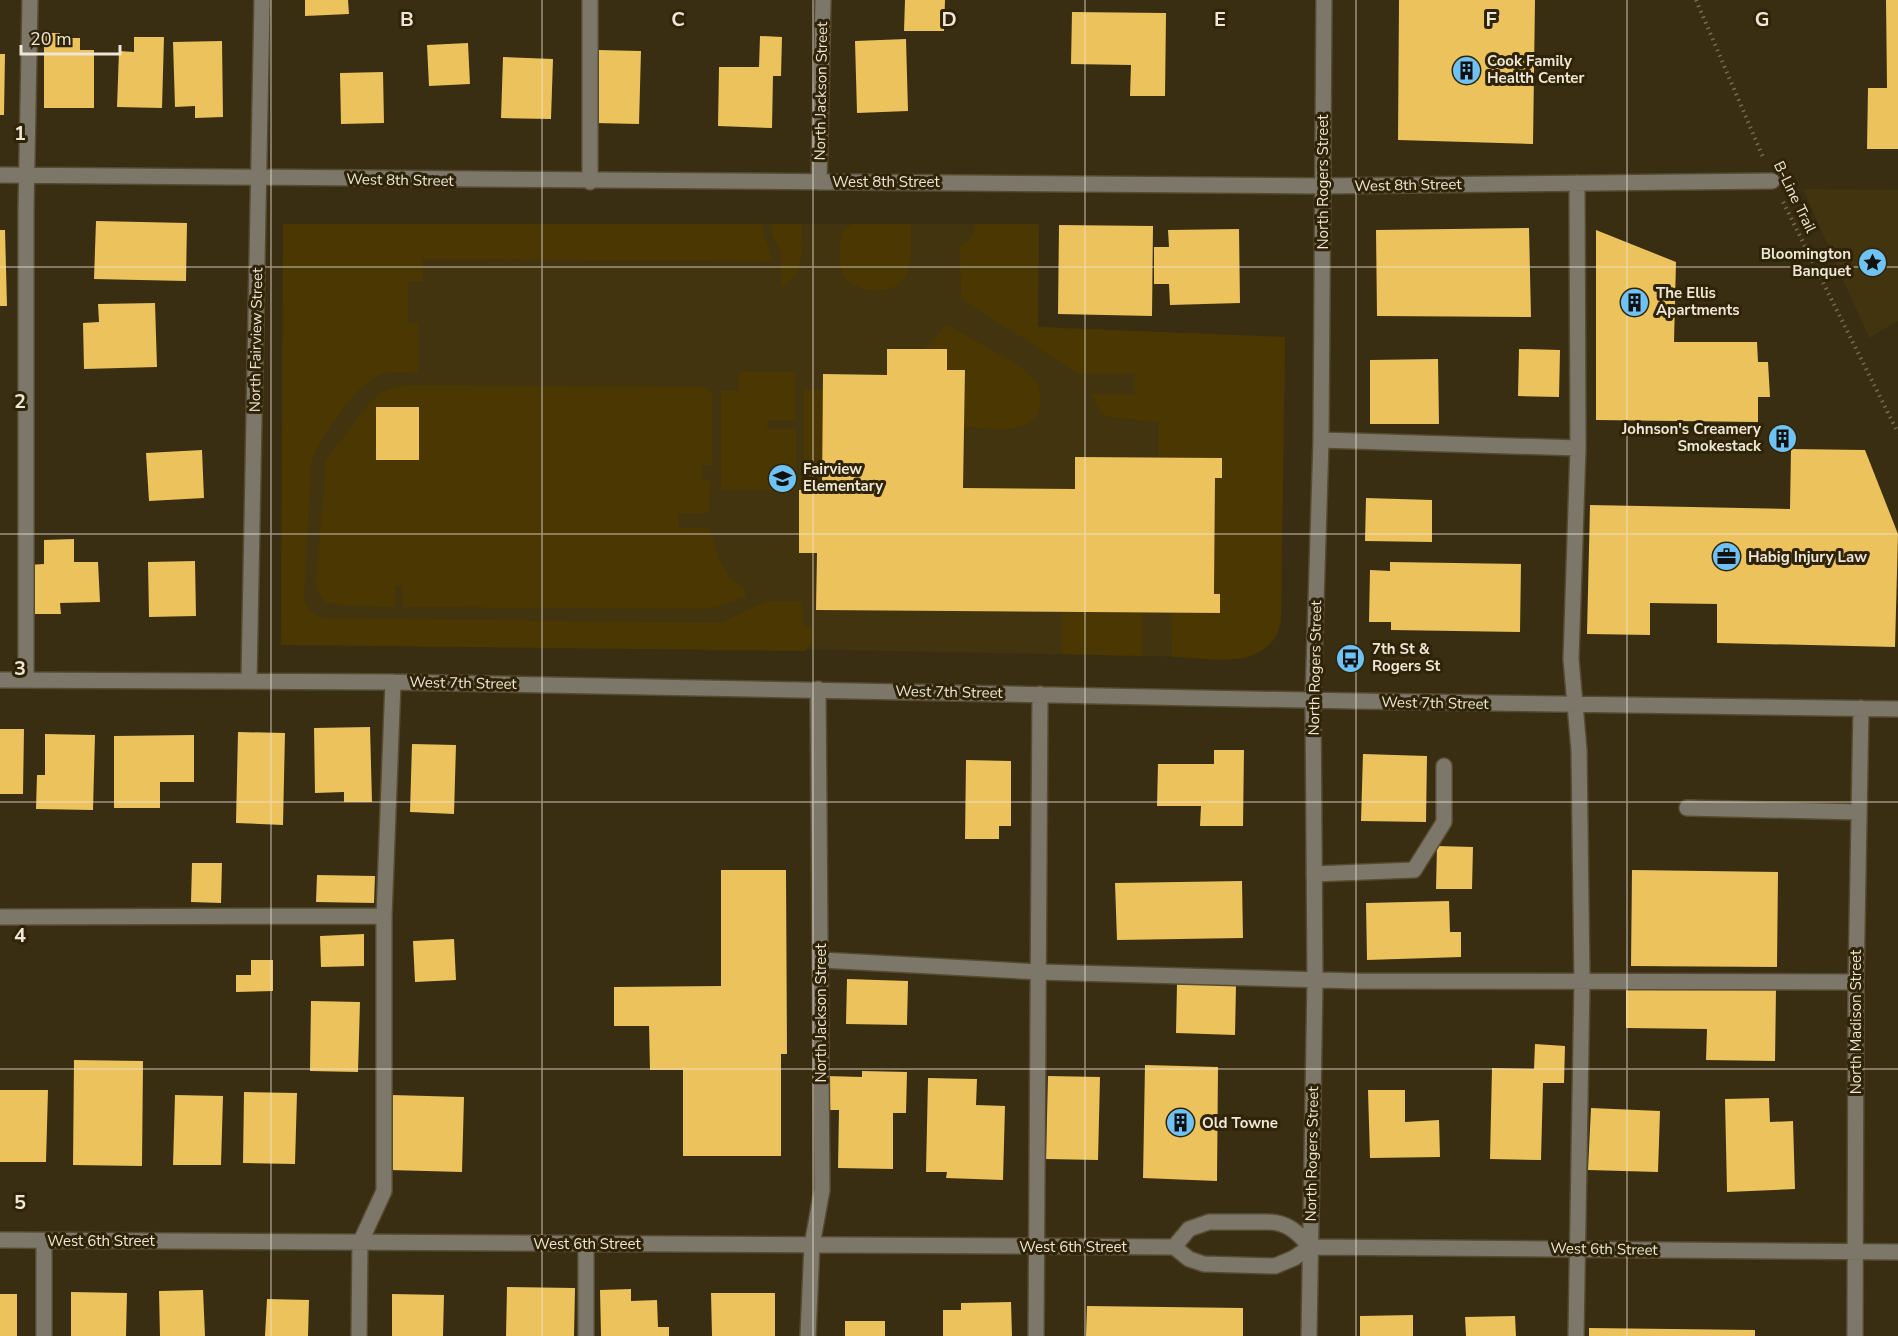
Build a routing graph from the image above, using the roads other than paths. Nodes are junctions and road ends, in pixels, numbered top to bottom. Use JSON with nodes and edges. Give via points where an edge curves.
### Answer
{"nodes":[{"id":1,"x":30,"y":0,"type":"edge"},
{"id":2,"x":262,"y":0,"type":"edge"},
{"id":3,"x":590,"y":0,"type":"edge"},
{"id":4,"x":823,"y":0,"type":"edge"},
{"id":5,"x":1324,"y":0,"type":"edge"},
{"id":6,"x":0,"y":175,"type":"edge"},
{"id":7,"x":27,"y":176,"type":"junction"},
{"id":8,"x":259,"y":178,"type":"junction"},
{"id":9,"x":1772,"y":181,"type":"road end"},
{"id":10,"x":590,"y":182,"type":"junction"},
{"id":11,"x":819,"y":182,"type":"junction"},
{"id":12,"x":1577,"y":183,"type":"junction"},
{"id":13,"x":1323,"y":186,"type":"junction"},
{"id":14,"x":1321,"y":440,"type":"junction"},
{"id":15,"x":1578,"y":448,"type":"junction"},
{"id":16,"x":0,"y":680,"type":"edge"},
{"id":17,"x":26,"y":680,"type":"junction"},
{"id":18,"x":249,"y":680,"type":"junction"},
{"id":19,"x":393,"y":682,"type":"junction"},
{"id":20,"x":818,"y":689,"type":"junction"},
{"id":21,"x":1040,"y":694,"type":"junction"},
{"id":22,"x":1313,"y":700,"type":"junction"},
{"id":23,"x":1574,"y":705,"type":"junction"},
{"id":24,"x":1861,"y":708,"type":"junction"},
{"id":25,"x":1898,"y":709,"type":"edge"},
{"id":26,"x":1444,"y":766,"type":"dead end"},
{"id":27,"x":1687,"y":808,"type":"dead end"},
{"id":28,"x":1859,"y":813,"type":"junction"},
{"id":29,"x":1314,"y":874,"type":"junction"},
{"id":30,"x":384,"y":916,"type":"junction"},
{"id":31,"x":0,"y":917,"type":"edge"},
{"id":32,"x":820,"y":960,"type":"junction"},
{"id":33,"x":1039,"y":972,"type":"junction"},
{"id":34,"x":1315,"y":980,"type":"junction"},
{"id":35,"x":1582,"y":982,"type":"junction"},
{"id":36,"x":1856,"y":982,"type":"junction"},
{"id":37,"x":0,"y":1240,"type":"edge"},
{"id":38,"x":44,"y":1241,"type":"junction"},
{"id":39,"x":360,"y":1242,"type":"junction"},
{"id":40,"x":586,"y":1245,"type":"junction"},
{"id":41,"x":812,"y":1245,"type":"junction"},
{"id":42,"x":1037,"y":1247,"type":"junction"},
{"id":43,"x":1174,"y":1247,"type":"junction"},
{"id":44,"x":1310,"y":1247,"type":"junction"},
{"id":45,"x":1578,"y":1249,"type":"junction"},
{"id":46,"x":1856,"y":1252,"type":"junction"},
{"id":47,"x":1898,"y":1252,"type":"edge"},
{"id":48,"x":44,"y":1336,"type":"edge"},
{"id":49,"x":359,"y":1336,"type":"edge"},
{"id":50,"x":586,"y":1336,"type":"edge"},
{"id":51,"x":808,"y":1336,"type":"edge"},
{"id":52,"x":1036,"y":1336,"type":"edge"},
{"id":53,"x":1310,"y":1336,"type":"edge"},
{"id":54,"x":1576,"y":1336,"type":"edge"},
{"id":55,"x":1855,"y":1336,"type":"edge"}],
"edges":[{"from":1,"to":7,"type":"street"},
{"from":2,"to":8,"type":"street","name":"North Fairview Street"},
{"from":3,"to":10,"type":"street"},
{"from":4,"to":11,"type":"street","name":"North Jackson Street"},
{"from":5,"to":13,"type":"street","name":"North Rogers Street"},
{"from":6,"to":7,"type":"street","name":"West 8th Street"},
{"from":7,"to":8,"type":"street","name":"West 8th Street"},
{"from":7,"to":17,"type":"street"},
{"from":8,"to":10,"type":"street","name":"West 8th Street"},
{"from":8,"to":18,"type":"street","name":"North Fairview Street"},
{"from":9,"to":12,"type":"street","name":"West 8th Street"},
{"from":10,"to":11,"type":"street","name":"West 8th Street"},
{"from":11,"to":13,"type":"street","name":"West 8th Street"},
{"from":12,"to":13,"type":"street","name":"West 8th Street"},
{"from":12,"to":15,"type":"street"},
{"from":13,"to":14,"type":"street","name":"North Rogers Street"},
{"from":14,"to":15,"type":"street"},
{"from":14,"to":22,"type":"street","name":"North Rogers Street"},
{"from":15,"to":23,"type":"street","via":[[1571,659]]},
{"from":16,"to":17,"type":"street","name":"West 7th Street"},
{"from":17,"to":18,"type":"street","name":"West 7th Street"},
{"from":18,"to":19,"type":"street","name":"West 7th Street"},
{"from":19,"to":20,"type":"street","name":"West 7th Street"},
{"from":19,"to":30,"type":"street"},
{"from":20,"to":21,"type":"street","name":"West 7th Street"},
{"from":20,"to":32,"type":"street","name":"North Jackson Street"},
{"from":21,"to":22,"type":"street","name":"West 7th Street"},
{"from":21,"to":33,"type":"street"},
{"from":22,"to":23,"type":"street","name":"West 7th Street"},
{"from":22,"to":29,"type":"street","name":"North Rogers Street"},
{"from":23,"to":24,"type":"street","name":"West 7th Street"},
{"from":23,"to":35,"type":"street","via":[[1579,750]]},
{"from":24,"to":25,"type":"street","name":"West 7th Street"},
{"from":24,"to":28,"type":"street","name":"North Madison Street"},
{"from":26,"to":29,"type":"street","via":[[1444,822],[1414,870]]},
{"from":27,"to":28,"type":"street"},
{"from":28,"to":36,"type":"street","name":"North Madison Street"},
{"from":29,"to":34,"type":"street","name":"North Rogers Street"},
{"from":30,"to":31,"type":"street"},
{"from":30,"to":39,"type":"street","via":[[384,1191]]},
{"from":32,"to":33,"type":"street"},
{"from":32,"to":41,"type":"street","name":"North Jackson Street","via":[[822,1190]]},
{"from":33,"to":34,"type":"street"},
{"from":33,"to":42,"type":"street"},
{"from":34,"to":35,"type":"street"},
{"from":34,"to":44,"type":"street","name":"North Rogers Street"},
{"from":35,"to":36,"type":"street"},
{"from":35,"to":45,"type":"street"},
{"from":36,"to":46,"type":"street","name":"North Madison Street"},
{"from":37,"to":38,"type":"street","name":"West 6th Street"},
{"from":38,"to":39,"type":"street","name":"West 6th Street"},
{"from":38,"to":48,"type":"street"},
{"from":39,"to":40,"type":"street","name":"West 6th Street"},
{"from":39,"to":49,"type":"street"},
{"from":40,"to":41,"type":"street","name":"West 6th Street"},
{"from":40,"to":50,"type":"street"},
{"from":41,"to":42,"type":"street","name":"West 6th Street"},
{"from":41,"to":51,"type":"street","name":"North Jackson Street"},
{"from":42,"to":43,"type":"street","name":"West 6th Street"},
{"from":42,"to":52,"type":"street"},
{"from":43,"to":44,"type":"street","via":[[1188,1259],[1204,1264],[1275,1266]]},
{"from":43,"to":44,"type":"street","via":[[1189,1229],[1209,1222],[1276,1222],[1296,1229]]},
{"from":44,"to":45,"type":"street","name":"West 6th Street"},
{"from":44,"to":53,"type":"street","name":"North Rogers Street"},
{"from":45,"to":46,"type":"street","name":"West 6th Street"},
{"from":45,"to":54,"type":"street"},
{"from":46,"to":47,"type":"street","name":"West 6th Street"},
{"from":46,"to":55,"type":"street","name":"North Madison Street"}]}
